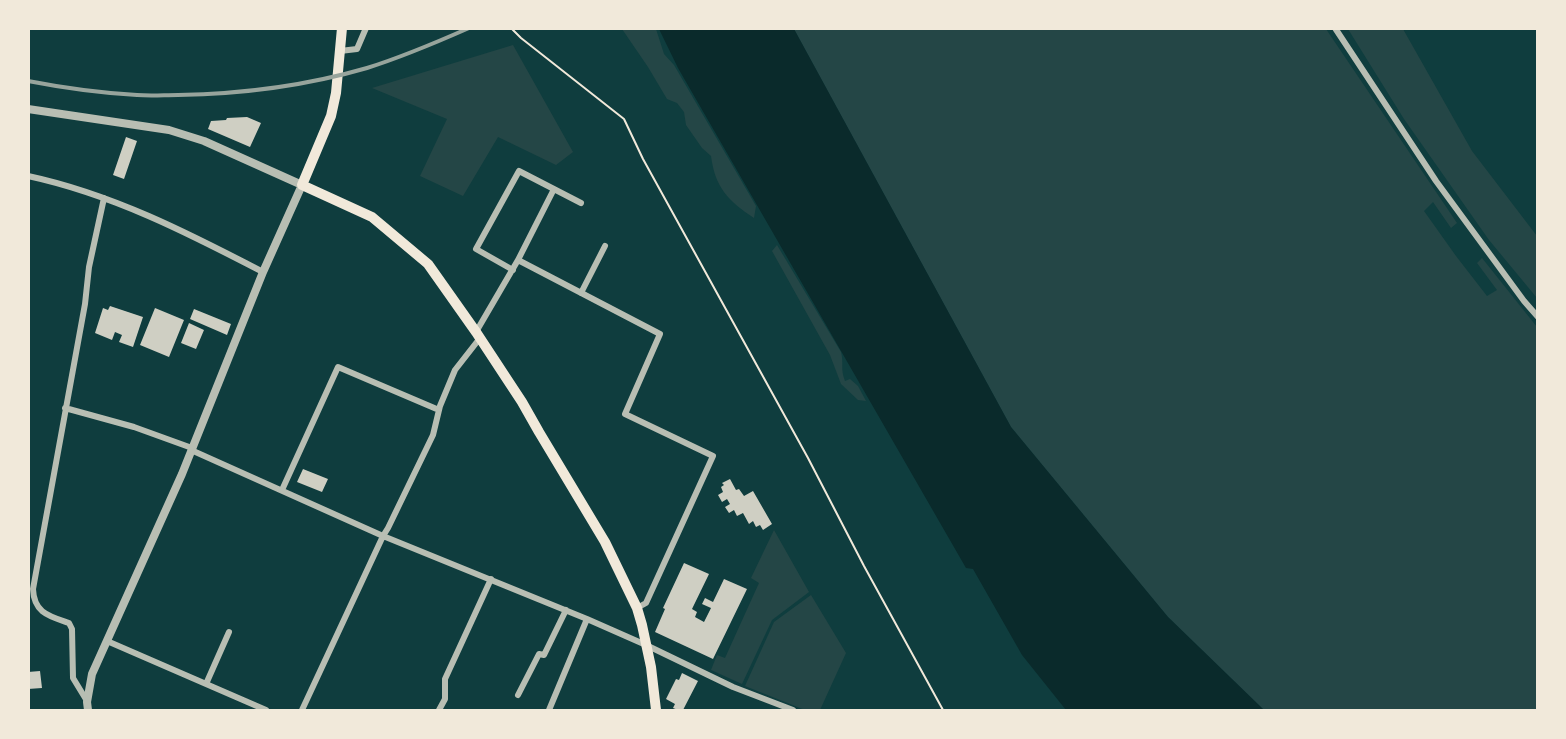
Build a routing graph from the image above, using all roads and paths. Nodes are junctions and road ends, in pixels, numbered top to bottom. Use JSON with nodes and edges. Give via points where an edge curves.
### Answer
{"nodes":[{"id":1,"x":342,"y":28,"type":"edge"},
{"id":2,"x":366,"y":28,"type":"edge"},
{"id":3,"x":511,"y":28,"type":"edge"},
{"id":4,"x":1335,"y":28,"type":"edge"},
{"id":5,"x":340,"y":51,"type":"junction"},
{"id":6,"x":28,"y":109,"type":"edge"},
{"id":7,"x":28,"y":176,"type":"edge"},
{"id":8,"x":302,"y":185,"type":"junction"},
{"id":9,"x":554,"y":189,"type":"junction"},
{"id":10,"x":104,"y":198,"type":"junction"},
{"id":11,"x":581,"y":203,"type":"dead end"},
{"id":12,"x":605,"y":246,"type":"dead end"},
{"id":13,"x":518,"y":260,"type":"junction"},
{"id":14,"x":513,"y":270,"type":"junction"},
{"id":15,"x":263,"y":272,"type":"junction"},
{"id":16,"x":581,"y":293,"type":"junction"},
{"id":17,"x":1538,"y":316,"type":"edge"},
{"id":18,"x":478,"y":335,"type":"junction"},
{"id":19,"x":65,"y":408,"type":"junction"},
{"id":20,"x":439,"y":410,"type":"junction"},
{"id":21,"x":191,"y":449,"type":"junction"},
{"id":22,"x":282,"y":490,"type":"junction"},
{"id":23,"x":383,"y":536,"type":"junction"},
{"id":24,"x":491,"y":579,"type":"junction"},
{"id":25,"x":31,"y":600,"type":"edge"},
{"id":26,"x":637,"y":608,"type":"junction"},
{"id":27,"x":566,"y":610,"type":"junction"},
{"id":28,"x":587,"y":619,"type":"junction"},
{"id":29,"x":229,"y":632,"type":"dead end"},
{"id":30,"x":107,"y":641,"type":"junction"},
{"id":31,"x":646,"y":645,"type":"junction"},
{"id":32,"x":206,"y":684,"type":"junction"},
{"id":33,"x":518,"y":695,"type":"dead end"},
{"id":34,"x":88,"y":706,"type":"edge"},
{"id":35,"x":267,"y":711,"type":"edge"},
{"id":36,"x":302,"y":711,"type":"edge"},
{"id":37,"x":439,"y":711,"type":"edge"},
{"id":38,"x":549,"y":711,"type":"edge"},
{"id":39,"x":656,"y":711,"type":"edge"},
{"id":40,"x":793,"y":711,"type":"edge"},
{"id":41,"x":943,"y":711,"type":"edge"}],
"edges":[{"from":1,"to":5,"type":"main road"},
{"from":2,"to":5,"type":"street","via":[[357,49]]},
{"from":3,"to":41,"type":"path","via":[[624,119]]},
{"from":4,"to":17,"type":"street","via":[[1436,181]]},
{"from":5,"to":8,"type":"main road","via":[[331,116]]},
{"from":6,"to":8,"type":"street","via":[[170,130]]},
{"from":7,"to":10,"type":"street"},
{"from":8,"to":15,"type":"street"},
{"from":8,"to":18,"type":"main road","via":[[372,218],[428,264]]},
{"from":9,"to":11,"type":"street"},
{"from":9,"to":13,"type":"street"},
{"from":9,"to":14,"type":"street","via":[[519,171],[476,249]]},
{"from":10,"to":15,"type":"street","via":[[188,233]]},
{"from":10,"to":19,"type":"street"},
{"from":12,"to":16,"type":"street"},
{"from":13,"to":14,"type":"street"},
{"from":13,"to":16,"type":"street"},
{"from":14,"to":18,"type":"street"},
{"from":15,"to":21,"type":"street"},
{"from":16,"to":26,"type":"street","via":[[660,334],[625,414],[713,456],[646,603]]},
{"from":18,"to":20,"type":"street","via":[[455,370]]},
{"from":18,"to":26,"type":"main road","via":[[605,542]]},
{"from":19,"to":21,"type":"street","via":[[134,427]]},
{"from":19,"to":25,"type":"street"},
{"from":20,"to":22,"type":"street","via":[[338,367]]},
{"from":20,"to":23,"type":"street","via":[[433,435]]},
{"from":21,"to":22,"type":"street"},
{"from":21,"to":30,"type":"street"},
{"from":22,"to":23,"type":"street"},
{"from":23,"to":24,"type":"street"},
{"from":23,"to":36,"type":"street"},
{"from":24,"to":27,"type":"street"},
{"from":24,"to":37,"type":"street","via":[[445,679],[445,699]]},
{"from":25,"to":34,"type":"street","via":[[47,615],[69,623],[73,678]]},
{"from":26,"to":31,"type":"main road"},
{"from":27,"to":28,"type":"street"},
{"from":27,"to":33,"type":"street"},
{"from":28,"to":31,"type":"street"},
{"from":28,"to":38,"type":"street"},
{"from":29,"to":32,"type":"street"},
{"from":30,"to":32,"type":"street"},
{"from":30,"to":34,"type":"street","via":[[92,674]]},
{"from":31,"to":39,"type":"main road"},
{"from":31,"to":40,"type":"street"},
{"from":32,"to":35,"type":"street"}]}
